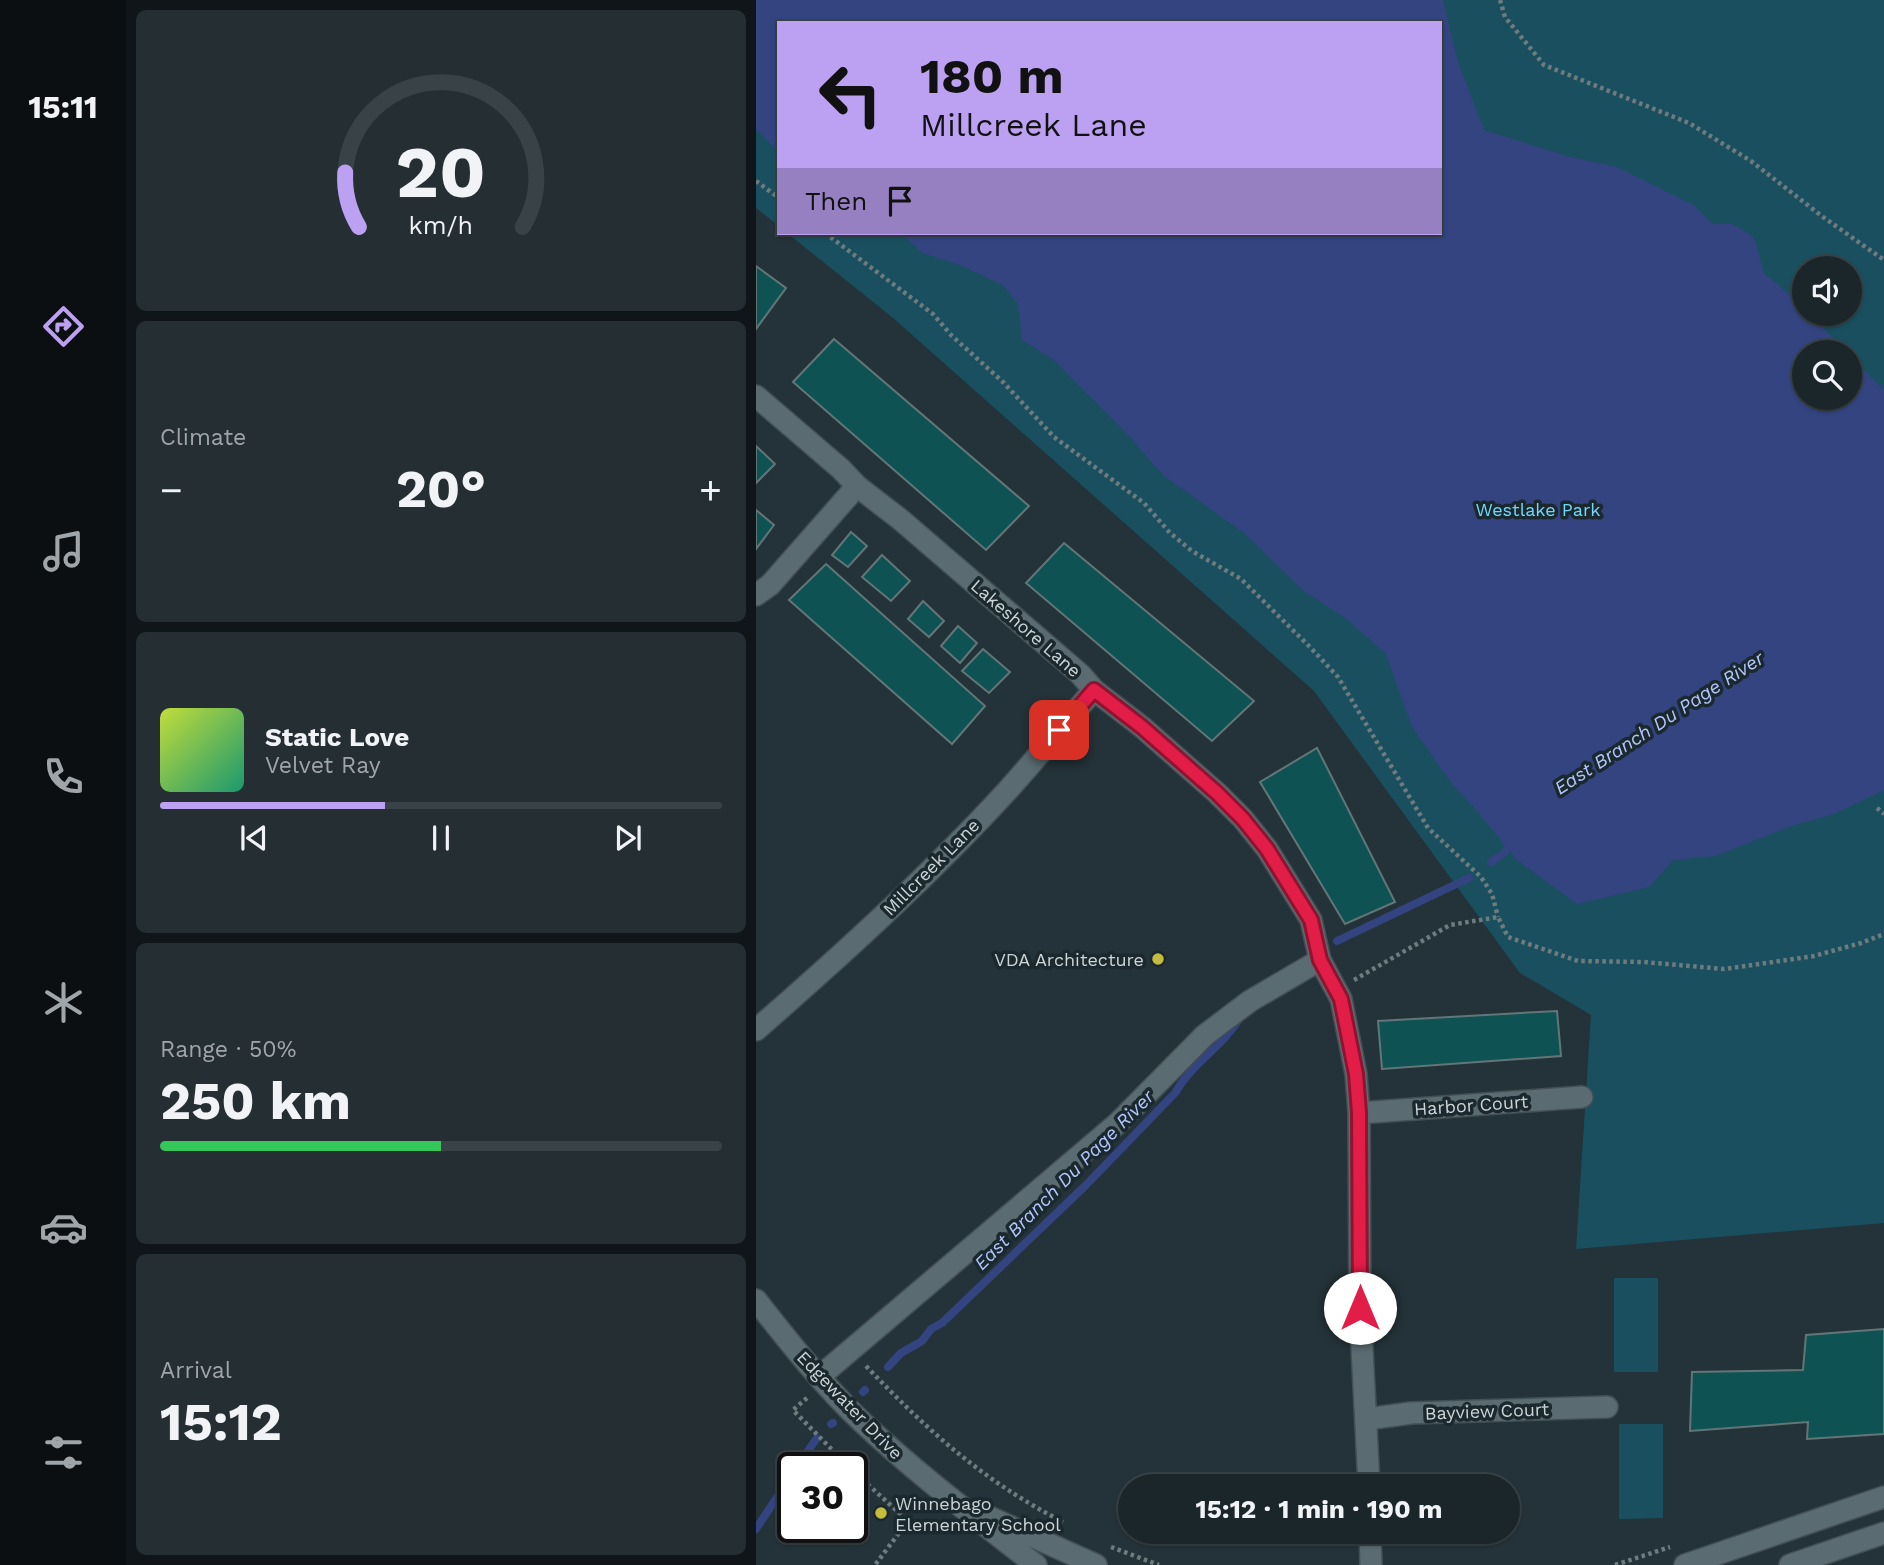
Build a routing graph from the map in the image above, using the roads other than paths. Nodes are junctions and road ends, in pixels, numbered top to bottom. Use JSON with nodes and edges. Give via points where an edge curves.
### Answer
{"nodes":[{"id":1,"x":756,"y":396,"type":"edge"},
{"id":2,"x":857,"y":486,"type":"junction"},
{"id":3,"x":756,"y":595,"type":"edge"},
{"id":4,"x":1094,"y":690,"type":"junction"},
{"id":5,"x":1320,"y":960,"type":"junction"},
{"id":6,"x":756,"y":1030,"type":"edge"},
{"id":7,"x":1582,"y":1097,"type":"dead end"},
{"id":8,"x":1359,"y":1113,"type":"junction"},
{"id":9,"x":756,"y":1300,"type":"edge"},
{"id":10,"x":823,"y":1380,"type":"junction"},
{"id":11,"x":1607,"y":1407,"type":"dead end"},
{"id":12,"x":1367,"y":1419,"type":"junction"},
{"id":13,"x":1369,"y":1474,"type":"edge"},
{"id":14,"x":1884,"y":1497,"type":"edge"},
{"id":15,"x":953,"y":1501,"type":"junction"},
{"id":16,"x":1884,"y":1533,"type":"edge"},
{"id":17,"x":1370,"y":1544,"type":"edge"},
{"id":18,"x":1036,"y":1565,"type":"edge"},
{"id":19,"x":1096,"y":1565,"type":"edge"},
{"id":20,"x":1371,"y":1565,"type":"edge"},
{"id":21,"x":1685,"y":1565,"type":"edge"},
{"id":22,"x":1790,"y":1565,"type":"edge"}],
"edges":[{"from":1,"to":2,"type":"street","name":"Lakeshore Lane"},
{"from":2,"to":3,"type":"street"},
{"from":2,"to":4,"type":"street","name":"Lakeshore Lane"},
{"from":4,"to":5,"type":"street","name":"Lakeshore Lane","via":[[1243,819],[1311,920]]},
{"from":4,"to":6,"type":"street","name":"Millcreek Lane","via":[[941,859]]},
{"from":5,"to":8,"type":"street","name":"Lakeshore Lane","via":[[1341,999]]},
{"from":5,"to":10,"type":"street","via":[[1205,1034],[1118,1123]]},
{"from":7,"to":8,"type":"street","name":"Harbor Court"},
{"from":8,"to":12,"type":"street","name":"Lakeshore Lane","via":[[1360,1308]]},
{"from":9,"to":10,"type":"street","name":"Edgewater Drive"},
{"from":10,"to":15,"type":"street","name":"Edgewater Drive","via":[[859,1419]]},
{"from":11,"to":12,"type":"street","name":"Bayview Court","via":[[1410,1413]]},
{"from":12,"to":13,"type":"street","name":"Lakeshore Lane"},
{"from":14,"to":21,"type":"street"},
{"from":15,"to":18,"type":"street","name":"Edgewater Drive"},
{"from":15,"to":19,"type":"street","name":"Edgewater Drive"},
{"from":16,"to":22,"type":"street"},
{"from":17,"to":20,"type":"street"}]}
